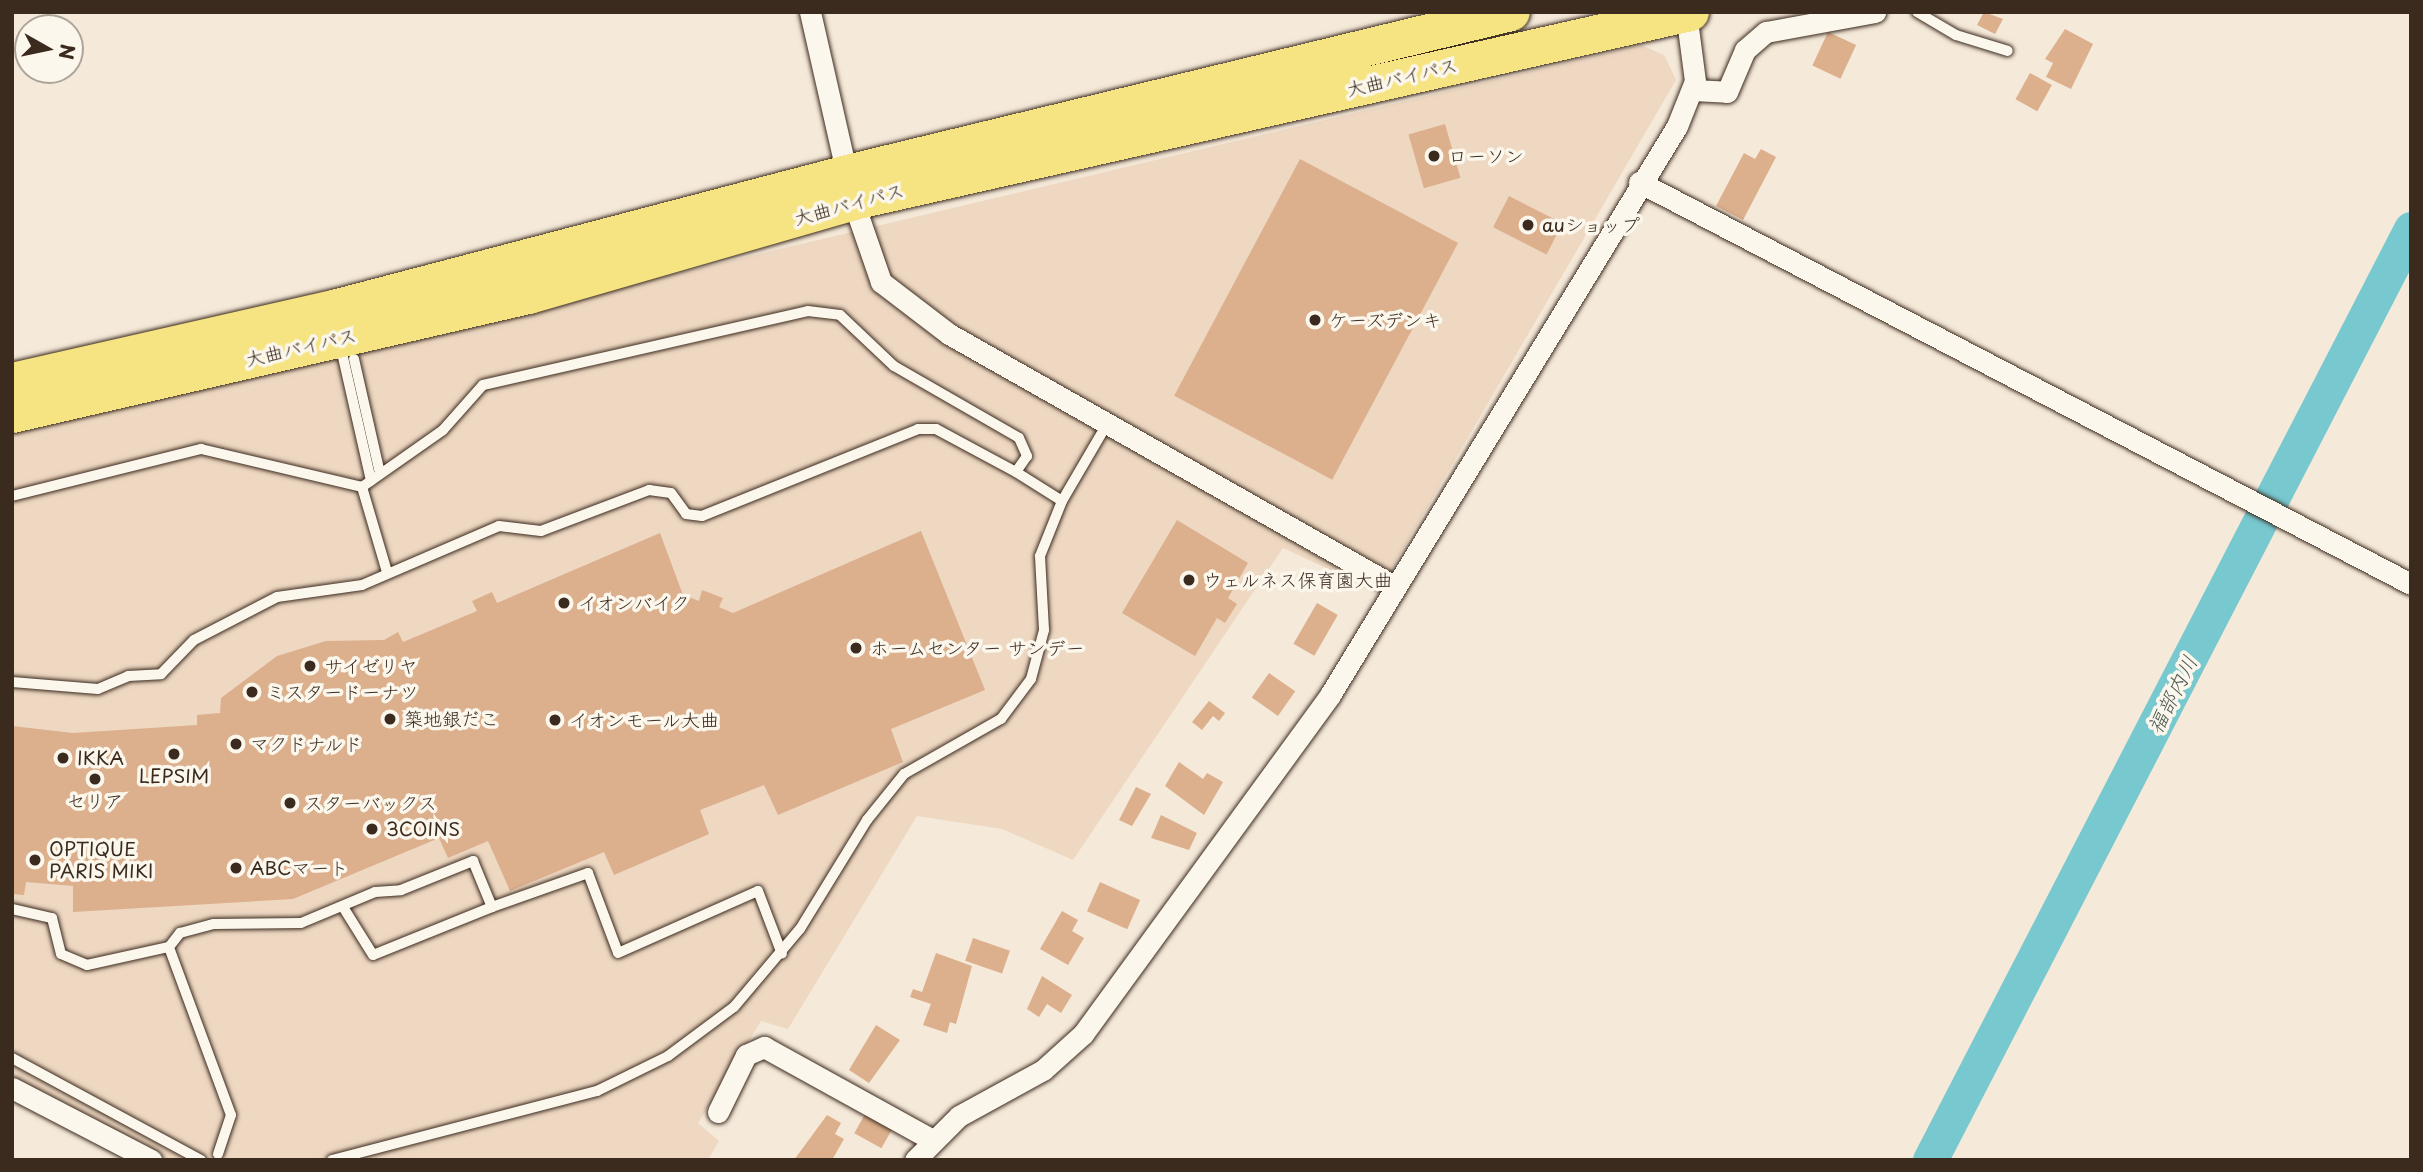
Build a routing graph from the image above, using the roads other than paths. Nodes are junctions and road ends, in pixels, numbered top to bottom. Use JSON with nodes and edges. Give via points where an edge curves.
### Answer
{"nodes":[{"id":1,"x":810,"y":12,"type":"edge"},
{"id":2,"x":1511,"y":12,"type":"edge"},
{"id":3,"x":1687,"y":12,"type":"edge"},
{"id":4,"x":1875,"y":12,"type":"edge"},
{"id":5,"x":1917,"y":12,"type":"edge"},
{"id":6,"x":2008,"y":51,"type":"dead end"},
{"id":7,"x":1693,"y":90,"type":"junction"},
{"id":8,"x":1639,"y":182,"type":"junction"},
{"id":9,"x":850,"y":187,"type":"junction"},
{"id":10,"x":346,"y":349,"type":"junction"},
{"id":11,"x":12,"y":380,"type":"edge"},
{"id":12,"x":12,"y":414,"type":"edge"},
{"id":13,"x":1107,"y":424,"type":"junction"},
{"id":14,"x":1016,"y":472,"type":"junction"},
{"id":15,"x":380,"y":473,"type":"junction"},
{"id":16,"x":367,"y":484,"type":"junction"},
{"id":17,"x":12,"y":496,"type":"edge"},
{"id":18,"x":1062,"y":501,"type":"junction"},
{"id":19,"x":387,"y":572,"type":"junction"},
{"id":20,"x":2411,"y":584,"type":"edge"},
{"id":21,"x":1394,"y":586,"type":"junction"},
{"id":22,"x":12,"y":682,"type":"edge"},
{"id":23,"x":342,"y":907,"type":"junction"},
{"id":24,"x":492,"y":907,"type":"junction"},
{"id":25,"x":12,"y":909,"type":"edge"},
{"id":26,"x":169,"y":947,"type":"junction"},
{"id":27,"x":782,"y":954,"type":"junction"},
{"id":28,"x":12,"y":1058,"type":"edge"},
{"id":29,"x":12,"y":1088,"type":"edge"},
{"id":30,"x":719,"y":1112,"type":"dead end"},
{"id":31,"x":934,"y":1141,"type":"junction"},
{"id":32,"x":217,"y":1157,"type":"edge"},
{"id":33,"x":151,"y":1160,"type":"edge"},
{"id":34,"x":201,"y":1160,"type":"edge"},
{"id":35,"x":229,"y":1160,"type":"edge"},
{"id":36,"x":332,"y":1160,"type":"edge"},
{"id":37,"x":915,"y":1160,"type":"edge"}],
"edges":[{"from":1,"to":9,"type":"street"},
{"from":2,"to":9,"type":"highway","name":"大曲バイパス"},
{"from":3,"to":7,"type":"street"},
{"from":3,"to":9,"type":"highway","name":"大曲バイパス"},
{"from":4,"to":7,"type":"street","via":[[1766,32],[1745,50],[1727,92]]},
{"from":5,"to":6,"type":"lane","via":[[1956,35]]},
{"from":7,"to":8,"type":"street"},
{"from":8,"to":20,"type":"street"},
{"from":8,"to":21,"type":"street"},
{"from":9,"to":10,"type":"highway","name":"大曲バイパス","via":[[528,295]]},
{"from":9,"to":11,"type":"highway","name":"大曲バイパス"},
{"from":9,"to":13,"type":"street","via":[[881,282],[948,334]]},
{"from":10,"to":12,"type":"highway","name":"大曲バイパス"},
{"from":10,"to":15,"type":"lane"},
{"from":10,"to":16,"type":"lane"},
{"from":13,"to":18,"type":"lane"},
{"from":13,"to":21,"type":"street"},
{"from":14,"to":15,"type":"lane","via":[[1027,456],[1019,438],[894,366],[827,310],[483,385],[443,430]]},
{"from":14,"to":18,"type":"lane"},
{"from":14,"to":19,"type":"lane","via":[[936,429],[918,429],[702,516],[685,514],[676,497],[656,489],[541,531],[499,526]]},
{"from":15,"to":16,"type":"lane"},
{"from":16,"to":17,"type":"lane","via":[[201,449]]},
{"from":16,"to":19,"type":"lane"},
{"from":18,"to":27,"type":"lane","via":[[1040,556],[1044,630],[1031,679],[1001,719],[904,774]]},
{"from":19,"to":22,"type":"lane","via":[[362,584],[277,597],[233,615],[161,674],[128,676],[98,689]]},
{"from":21,"to":31,"type":"street","via":[[1330,695],[1083,1034],[1043,1070],[959,1116]]},
{"from":23,"to":24,"type":"lane","via":[[373,955]]},
{"from":23,"to":24,"type":"lane","via":[[473,861]]},
{"from":23,"to":26,"type":"lane","via":[[301,923],[195,926]]},
{"from":24,"to":27,"type":"lane","via":[[588,873],[618,953],[758,891]]},
{"from":25,"to":26,"type":"lane","via":[[52,918],[61,954],[87,965]]},
{"from":26,"to":32,"type":"lane","via":[[226,1093],[229,1129]]},
{"from":27,"to":36,"type":"lane","via":[[734,1007],[634,1075],[584,1095]]},
{"from":28,"to":34,"type":"lane"},
{"from":29,"to":33,"type":"street"},
{"from":30,"to":31,"type":"street","via":[[746,1055],[764,1047]]},
{"from":31,"to":37,"type":"street"},
{"from":32,"to":35,"type":"lane"}]}
